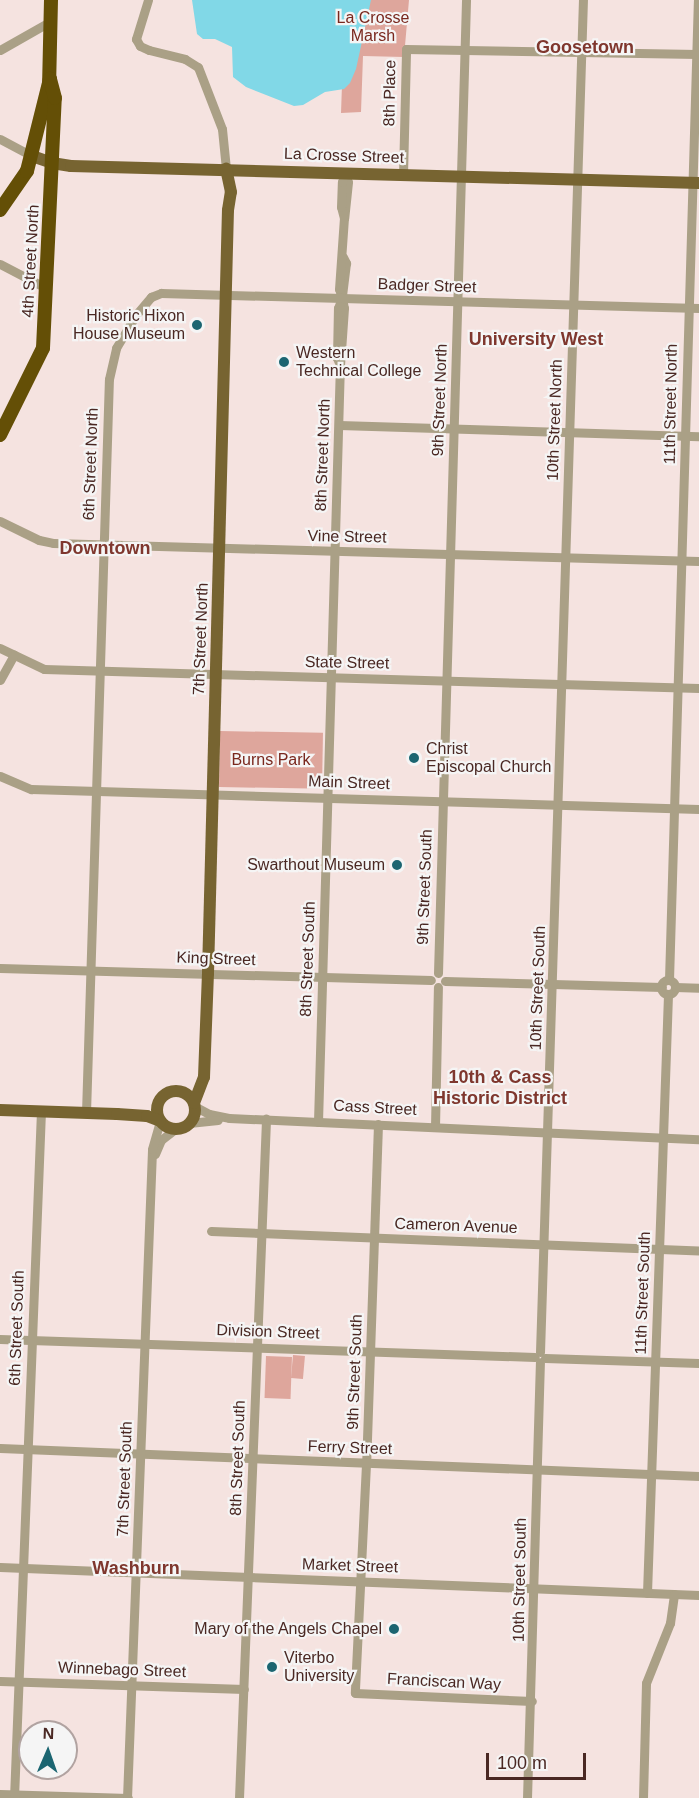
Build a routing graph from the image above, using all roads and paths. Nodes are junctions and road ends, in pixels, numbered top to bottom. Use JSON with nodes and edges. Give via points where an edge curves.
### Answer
{"nodes":[{"id":1,"x":51,"y":0,"type":"edge"},
{"id":2,"x":148,"y":0,"type":"edge"},
{"id":3,"x":466,"y":0,"type":"edge"},
{"id":4,"x":583,"y":0,"type":"edge"},
{"id":5,"x":698,"y":0,"type":"edge"},
{"id":6,"x":51,"y":21,"type":"junction"},
{"id":7,"x":0,"y":50,"type":"edge"},
{"id":8,"x":464,"y":50,"type":"junction"},
{"id":9,"x":580,"y":52,"type":"junction"},
{"id":10,"x":697,"y":54,"type":"junction"},
{"id":11,"x":50,"y":79,"type":"junction"},
{"id":12,"x":0,"y":139,"type":"edge"},
{"id":13,"x":43,"y":160,"type":"junction"},
{"id":14,"x":226,"y":169,"type":"junction"},
{"id":15,"x":345,"y":173,"type":"junction"},
{"id":16,"x":403,"y":175,"type":"junction"},
{"id":17,"x":462,"y":177,"type":"junction"},
{"id":18,"x":577,"y":180,"type":"junction"},
{"id":19,"x":696,"y":183,"type":"edge"},
{"id":20,"x":0,"y":210,"type":"edge"},
{"id":21,"x":0,"y":264,"type":"edge"},
{"id":22,"x":46,"y":288,"type":"junction"},
{"id":23,"x":154,"y":295,"type":"joint"},
{"id":24,"x":227,"y":295,"type":"junction"},
{"id":25,"x":342,"y":298,"type":"junction"},
{"id":26,"x":459,"y":301,"type":"junction"},
{"id":27,"x":574,"y":305,"type":"junction"},
{"id":28,"x":688,"y":308,"type":"junction"},
{"id":29,"x":699,"y":308,"type":"edge"},
{"id":30,"x":339,"y":426,"type":"junction"},
{"id":31,"x":454,"y":429,"type":"junction"},
{"id":32,"x":569,"y":432,"type":"junction"},
{"id":33,"x":0,"y":435,"type":"edge"},
{"id":34,"x":686,"y":435,"type":"junction"},
{"id":35,"x":699,"y":436,"type":"edge"},
{"id":36,"x":0,"y":520,"type":"edge"},
{"id":37,"x":104,"y":544,"type":"junction"},
{"id":38,"x":220,"y":548,"type":"junction"},
{"id":39,"x":334,"y":551,"type":"junction"},
{"id":40,"x":449,"y":554,"type":"junction"},
{"id":41,"x":565,"y":558,"type":"junction"},
{"id":42,"x":681,"y":561,"type":"junction"},
{"id":43,"x":699,"y":561,"type":"edge"},
{"id":44,"x":0,"y":648,"type":"edge"},
{"id":45,"x":14,"y":655,"type":"junction"},
{"id":46,"x":99,"y":671,"type":"junction"},
{"id":47,"x":216,"y":675,"type":"junction"},
{"id":48,"x":332,"y":678,"type":"junction"},
{"id":49,"x":0,"y":680,"type":"edge"},
{"id":50,"x":446,"y":681,"type":"junction"},
{"id":51,"x":561,"y":684,"type":"junction"},
{"id":52,"x":679,"y":688,"type":"junction"},
{"id":53,"x":699,"y":688,"type":"edge"},
{"id":54,"x":0,"y":776,"type":"edge"},
{"id":55,"x":97,"y":791,"type":"junction"},
{"id":56,"x":212,"y":794,"type":"junction"},
{"id":57,"x":328,"y":798,"type":"junction"},
{"id":58,"x":443,"y":801,"type":"junction"},
{"id":59,"x":559,"y":805,"type":"junction"},
{"id":60,"x":675,"y":808,"type":"junction"},
{"id":61,"x":699,"y":809,"type":"edge"},
{"id":62,"x":0,"y":968,"type":"edge"},
{"id":63,"x":91,"y":970,"type":"junction"},
{"id":64,"x":208,"y":974,"type":"junction"},
{"id":65,"x":323,"y":977,"type":"junction"},
{"id":66,"x":438,"y":981,"type":"junction"},
{"id":67,"x":553,"y":984,"type":"junction"},
{"id":68,"x":669,"y":987,"type":"junction"},
{"id":69,"x":699,"y":988,"type":"edge"},
{"id":70,"x":202,"y":1070,"type":"junction"},
{"id":71,"x":181,"y":1091,"type":"junction"},
{"id":72,"x":158,"y":1102,"type":"junction"},
{"id":73,"x":194,"y":1105,"type":"junction"},
{"id":74,"x":0,"y":1110,"type":"edge"},
{"id":75,"x":41,"y":1112,"type":"junction"},
{"id":76,"x":86,"y":1113,"type":"junction"},
{"id":77,"x":117,"y":1114,"type":"junction"},
{"id":78,"x":229,"y":1118,"type":"junction"},
{"id":79,"x":266,"y":1119,"type":"junction"},
{"id":80,"x":160,"y":1121,"type":"junction"},
{"id":81,"x":318,"y":1122,"type":"junction"},
{"id":82,"x":189,"y":1123,"type":"junction"},
{"id":83,"x":378,"y":1124,"type":"junction"},
{"id":84,"x":435,"y":1127,"type":"junction"},
{"id":85,"x":175,"y":1129,"type":"junction"},
{"id":86,"x":548,"y":1132,"type":"junction"},
{"id":87,"x":665,"y":1137,"type":"junction"},
{"id":88,"x":699,"y":1139,"type":"edge"},
{"id":89,"x":152,"y":1162,"type":"junction"},
{"id":90,"x":211,"y":1231,"type":"dead end"},
{"id":91,"x":261,"y":1233,"type":"junction"},
{"id":92,"x":374,"y":1237,"type":"junction"},
{"id":93,"x":545,"y":1244,"type":"junction"},
{"id":94,"x":660,"y":1249,"type":"junction"},
{"id":95,"x":699,"y":1251,"type":"edge"},
{"id":96,"x":0,"y":1339,"type":"edge"},
{"id":97,"x":32,"y":1340,"type":"junction"},
{"id":98,"x":145,"y":1342,"type":"junction"},
{"id":99,"x":257,"y":1346,"type":"junction"},
{"id":100,"x":370,"y":1352,"type":"junction"},
{"id":101,"x":540,"y":1357,"type":"junction"},
{"id":102,"x":656,"y":1362,"type":"junction"},
{"id":103,"x":699,"y":1363,"type":"edge"},
{"id":104,"x":0,"y":1448,"type":"edge"},
{"id":105,"x":28,"y":1449,"type":"junction"},
{"id":106,"x":141,"y":1453,"type":"junction"},
{"id":107,"x":253,"y":1459,"type":"junction"},
{"id":108,"x":366,"y":1464,"type":"junction"},
{"id":109,"x":536,"y":1469,"type":"junction"},
{"id":110,"x":651,"y":1475,"type":"junction"},
{"id":111,"x":699,"y":1476,"type":"edge"},
{"id":112,"x":0,"y":1567,"type":"edge"},
{"id":113,"x":23,"y":1568,"type":"junction"},
{"id":114,"x":136,"y":1572,"type":"junction"},
{"id":115,"x":248,"y":1577,"type":"junction"},
{"id":116,"x":360,"y":1581,"type":"junction"},
{"id":117,"x":535,"y":1588,"type":"junction"},
{"id":118,"x":647,"y":1593,"type":"junction"},
{"id":119,"x":674,"y":1594,"type":"junction"},
{"id":120,"x":699,"y":1595,"type":"edge"},
{"id":121,"x":0,"y":1681,"type":"edge"},
{"id":122,"x":18,"y":1682,"type":"junction"},
{"id":123,"x":131,"y":1685,"type":"junction"},
{"id":124,"x":244,"y":1689,"type":"junction"},
{"id":125,"x":355,"y":1693,"type":"joint"},
{"id":126,"x":532,"y":1701,"type":"junction"},
{"id":127,"x":0,"y":1794,"type":"edge"},
{"id":128,"x":14,"y":1796,"type":"edge"},
{"id":129,"x":127,"y":1798,"type":"edge"},
{"id":130,"x":239,"y":1798,"type":"edge"},
{"id":131,"x":527,"y":1798,"type":"edge"},
{"id":132,"x":644,"y":1798,"type":"edge"}],
"edges":[{"from":1,"to":6,"type":"highway"},
{"from":2,"to":14,"type":"street","name":"7th Street North","via":[[136,39],[140,46],[185,59],[198,67],[222,129]]},
{"from":3,"to":8,"type":"street","name":"9th Street North"},
{"from":4,"to":9,"type":"street","name":"10th Street North"},
{"from":5,"to":10,"type":"street","name":"11th Street North"},
{"from":6,"to":7,"type":"street"},
{"from":6,"to":11,"type":"highway"},
{"from":8,"to":9,"type":"street"},
{"from":8,"to":16,"type":"street","name":"8th Place","via":[[406,49]]},
{"from":8,"to":17,"type":"street","name":"9th Street North"},
{"from":9,"to":10,"type":"street"},
{"from":9,"to":18,"type":"street","name":"10th Street North"},
{"from":10,"to":19,"type":"street","name":"11th Street North"},
{"from":11,"to":13,"type":"highway","via":[[42,102]]},
{"from":11,"to":13,"type":"highway","name":"4th Street North","via":[[55,98]]},
{"from":12,"to":13,"type":"street","name":"La Crosse Street"},
{"from":13,"to":14,"type":"main road","name":"La Crosse Street"},
{"from":13,"to":20,"type":"highway","via":[[27,171]]},
{"from":13,"to":22,"type":"highway","name":"4th Street North"},
{"from":14,"to":15,"type":"main road","name":"La Crosse Street"},
{"from":14,"to":24,"type":"main road","name":"7th Street North","via":[[231,181]]},
{"from":15,"to":16,"type":"main road","name":"La Crosse Street"},
{"from":15,"to":25,"type":"street","name":"8th Street North","via":[[339,281]]},
{"from":16,"to":17,"type":"main road","name":"La Crosse Street"},
{"from":17,"to":18,"type":"main road","name":"La Crosse Street"},
{"from":17,"to":26,"type":"street","name":"9th Street North"},
{"from":18,"to":19,"type":"main road","name":"La Crosse Street"},
{"from":18,"to":27,"type":"street","name":"10th Street North"},
{"from":19,"to":28,"type":"street","name":"11th Street North"},
{"from":21,"to":22,"type":"street"},
{"from":22,"to":33,"type":"highway","name":"4th Street North","via":[[39,361]]},
{"from":23,"to":24,"type":"street","name":"Badger Street"},
{"from":23,"to":37,"type":"street","name":"6th Street North","via":[[124,332],[110,372]]},
{"from":24,"to":25,"type":"street","name":"Badger Street"},
{"from":24,"to":38,"type":"main road","name":"7th Street North"},
{"from":25,"to":26,"type":"street","name":"Badger Street"},
{"from":25,"to":30,"type":"street","name":"8th Street North","via":[[338,308]]},
{"from":26,"to":27,"type":"street","name":"Badger Street"},
{"from":26,"to":31,"type":"street","name":"9th Street North"},
{"from":27,"to":28,"type":"street","name":"Badger Street"},
{"from":27,"to":32,"type":"street","name":"10th Street North"},
{"from":28,"to":29,"type":"street","name":"Badger Street"},
{"from":28,"to":34,"type":"street","name":"11th Street North"},
{"from":30,"to":31,"type":"street"},
{"from":30,"to":39,"type":"street","name":"8th Street North"},
{"from":31,"to":32,"type":"street"},
{"from":31,"to":40,"type":"street","name":"9th Street North"},
{"from":32,"to":34,"type":"street"},
{"from":32,"to":41,"type":"street","name":"10th Street North"},
{"from":34,"to":35,"type":"street"},
{"from":34,"to":42,"type":"street","name":"11th Street North"},
{"from":36,"to":37,"type":"street","name":"Vine Street","via":[[45,542]]},
{"from":37,"to":38,"type":"street","name":"Vine Street"},
{"from":37,"to":46,"type":"street","name":"6th Street North"},
{"from":38,"to":39,"type":"street","name":"Vine Street"},
{"from":38,"to":47,"type":"main road","name":"7th Street North"},
{"from":39,"to":40,"type":"street","name":"Vine Street"},
{"from":39,"to":48,"type":"street","name":"8th Street North"},
{"from":40,"to":41,"type":"street","name":"Vine Street"},
{"from":40,"to":50,"type":"street","name":"9th Street North"},
{"from":41,"to":42,"type":"street","name":"Vine Street"},
{"from":41,"to":51,"type":"street","name":"10th Street North"},
{"from":42,"to":43,"type":"street","name":"Vine Street"},
{"from":42,"to":52,"type":"street","name":"11th Street North"},
{"from":44,"to":45,"type":"street","name":"State Street"},
{"from":45,"to":46,"type":"street","name":"State Street","via":[[38,668]]},
{"from":45,"to":49,"type":"street"},
{"from":46,"to":47,"type":"street","name":"State Street"},
{"from":46,"to":55,"type":"street","name":"6th Street North"},
{"from":47,"to":48,"type":"street","name":"State Street"},
{"from":47,"to":56,"type":"main road","name":"7th Street North"},
{"from":48,"to":50,"type":"street","name":"State Street"},
{"from":48,"to":57,"type":"street","name":"8th Street North"},
{"from":50,"to":51,"type":"street","name":"State Street"},
{"from":50,"to":58,"type":"street","name":"9th Street North"},
{"from":51,"to":52,"type":"street","name":"State Street"},
{"from":51,"to":59,"type":"street","name":"10th Street North"},
{"from":52,"to":53,"type":"street","name":"State Street"},
{"from":52,"to":60,"type":"street","name":"11th Street North"},
{"from":54,"to":55,"type":"street","name":"Main Street","via":[[27,789]]},
{"from":55,"to":56,"type":"street","name":"Main Street"},
{"from":55,"to":63,"type":"street"},
{"from":56,"to":57,"type":"street","name":"Main Street"},
{"from":56,"to":64,"type":"main road","name":"7th Street North"},
{"from":57,"to":58,"type":"street","name":"Main Street"},
{"from":57,"to":65,"type":"street","name":"8th Street South"},
{"from":58,"to":59,"type":"street","name":"Main Street"},
{"from":58,"to":66,"type":"street","name":"9th Street South"},
{"from":59,"to":60,"type":"street","name":"Main Street"},
{"from":59,"to":67,"type":"street","name":"10th Street South"},
{"from":60,"to":61,"type":"street","name":"Main Street"},
{"from":60,"to":68,"type":"street","name":"11th Street South"},
{"from":62,"to":63,"type":"street","name":"King Street"},
{"from":63,"to":64,"type":"street","name":"King Street"},
{"from":63,"to":76,"type":"street"},
{"from":64,"to":65,"type":"street","name":"King Street"},
{"from":64,"to":70,"type":"main road","name":"7th Street North"},
{"from":65,"to":66,"type":"street","name":"King Street"},
{"from":65,"to":81,"type":"street","name":"8th Street South"},
{"from":66,"to":67,"type":"street","name":"King Street"},
{"from":66,"to":84,"type":"street","name":"9th Street South"},
{"from":67,"to":68,"type":"street","name":"King Street"},
{"from":67,"to":86,"type":"street","name":"10th Street South"},
{"from":68,"to":69,"type":"street","name":"King Street"},
{"from":68,"to":87,"type":"street","name":"11th Street South"},
{"from":70,"to":71,"type":"main road","via":[[191,1087]]},
{"from":70,"to":73,"type":"main road","name":"7th Street North","via":[[203,1082]]},
{"from":71,"to":72,"type":"main road","via":[[165,1093]]},
{"from":71,"to":73,"type":"main road"},
{"from":72,"to":77,"type":"main road"},
{"from":72,"to":80,"type":"main road","via":[[156,1112]]},
{"from":73,"to":78,"type":"street","name":"Cass Street","via":[[209,1114]]},
{"from":73,"to":82,"type":"main road"},
{"from":74,"to":75,"type":"main road"},
{"from":75,"to":76,"type":"main road"},
{"from":75,"to":97,"type":"street","name":"6th Street South"},
{"from":76,"to":77,"type":"main road"},
{"from":77,"to":80,"type":"main road"},
{"from":78,"to":79,"type":"street","name":"Cass Street"},
{"from":78,"to":82,"type":"street","name":"Cass Street"},
{"from":79,"to":81,"type":"street","name":"Cass Street"},
{"from":79,"to":91,"type":"street","name":"8th Street South"},
{"from":80,"to":85,"type":"main road"},
{"from":80,"to":89,"type":"street","name":"7th Street South"},
{"from":81,"to":83,"type":"street","name":"Cass Street"},
{"from":82,"to":85,"type":"main road"},
{"from":83,"to":84,"type":"street","name":"Cass Street"},
{"from":83,"to":92,"type":"street","name":"9th Street South"},
{"from":84,"to":86,"type":"street","name":"Cass Street"},
{"from":85,"to":89,"type":"street","name":"7th Street South","via":[[161,1140]]},
{"from":86,"to":87,"type":"street","name":"Cass Street"},
{"from":86,"to":93,"type":"street","name":"10th Street South"},
{"from":87,"to":88,"type":"street","name":"Cass Street"},
{"from":87,"to":94,"type":"street","name":"11th Street South"},
{"from":89,"to":98,"type":"street","name":"7th Street South"},
{"from":90,"to":91,"type":"street","name":"Cameron Avenue"},
{"from":91,"to":92,"type":"street","name":"Cameron Avenue"},
{"from":91,"to":99,"type":"street","name":"8th Street South"},
{"from":92,"to":93,"type":"street","name":"Cameron Avenue"},
{"from":92,"to":100,"type":"street","name":"9th Street South"},
{"from":93,"to":94,"type":"street","name":"Cameron Avenue"},
{"from":93,"to":101,"type":"street","name":"10th Street South"},
{"from":94,"to":95,"type":"street","name":"Cameron Avenue"},
{"from":94,"to":102,"type":"street","name":"11th Street South"},
{"from":96,"to":97,"type":"street","name":"Division Street"},
{"from":97,"to":98,"type":"street","name":"Division Street"},
{"from":97,"to":105,"type":"street","name":"6th Street South"},
{"from":98,"to":99,"type":"street","name":"Division Street"},
{"from":98,"to":106,"type":"street","name":"7th Street South"},
{"from":99,"to":100,"type":"street","name":"Division Street"},
{"from":99,"to":107,"type":"street","name":"8th Street South"},
{"from":100,"to":101,"type":"street","name":"Division Street"},
{"from":100,"to":108,"type":"street","name":"9th Street South"},
{"from":101,"to":102,"type":"street","name":"Division Street"},
{"from":101,"to":109,"type":"street","name":"10th Street South"},
{"from":102,"to":103,"type":"street","name":"Division Street"},
{"from":102,"to":110,"type":"street","name":"11th Street South"},
{"from":104,"to":105,"type":"street","name":"Ferry Street"},
{"from":105,"to":106,"type":"street","name":"Ferry Street"},
{"from":105,"to":113,"type":"street","name":"6th Street South"},
{"from":106,"to":107,"type":"street","name":"Ferry Street"},
{"from":106,"to":114,"type":"street","name":"7th Street South"},
{"from":107,"to":108,"type":"street","name":"Ferry Street"},
{"from":107,"to":115,"type":"street","name":"8th Street South"},
{"from":108,"to":109,"type":"street","name":"Ferry Street"},
{"from":108,"to":116,"type":"street","name":"9th Street South"},
{"from":109,"to":110,"type":"street","name":"Ferry Street"},
{"from":109,"to":117,"type":"street","name":"10th Street South"},
{"from":110,"to":111,"type":"street","name":"Ferry Street"},
{"from":110,"to":118,"type":"street","name":"11th Street South"},
{"from":112,"to":113,"type":"street","name":"Market Street"},
{"from":113,"to":114,"type":"street","name":"Market Street"},
{"from":113,"to":122,"type":"street","name":"6th Street South"},
{"from":114,"to":115,"type":"street","name":"Market Street"},
{"from":114,"to":123,"type":"street","name":"7th Street South"},
{"from":115,"to":116,"type":"street","name":"Market Street"},
{"from":115,"to":124,"type":"street","name":"8th Street South"},
{"from":116,"to":117,"type":"street","name":"Market Street"},
{"from":116,"to":125,"type":"street","name":"9th Street South"},
{"from":117,"to":118,"type":"street","name":"Market Street"},
{"from":117,"to":126,"type":"street","name":"10th Street South"},
{"from":118,"to":119,"type":"street","name":"Market Street"},
{"from":119,"to":120,"type":"street","name":"Market Street"},
{"from":119,"to":132,"type":"street","via":[[668,1631],[646,1683]]},
{"from":121,"to":122,"type":"street","name":"Winnebago Street"},
{"from":122,"to":123,"type":"street","name":"Winnebago Street"},
{"from":122,"to":128,"type":"street","name":"6th Street South"},
{"from":123,"to":124,"type":"street","name":"Winnebago Street"},
{"from":123,"to":129,"type":"street","name":"7th Street South"},
{"from":124,"to":130,"type":"street","name":"8th Street South"},
{"from":125,"to":126,"type":"street","name":"Franciscan Way"},
{"from":126,"to":131,"type":"street","name":"10th Street South"},
{"from":127,"to":128,"type":"street"},
{"from":128,"to":129,"type":"street"}]}
